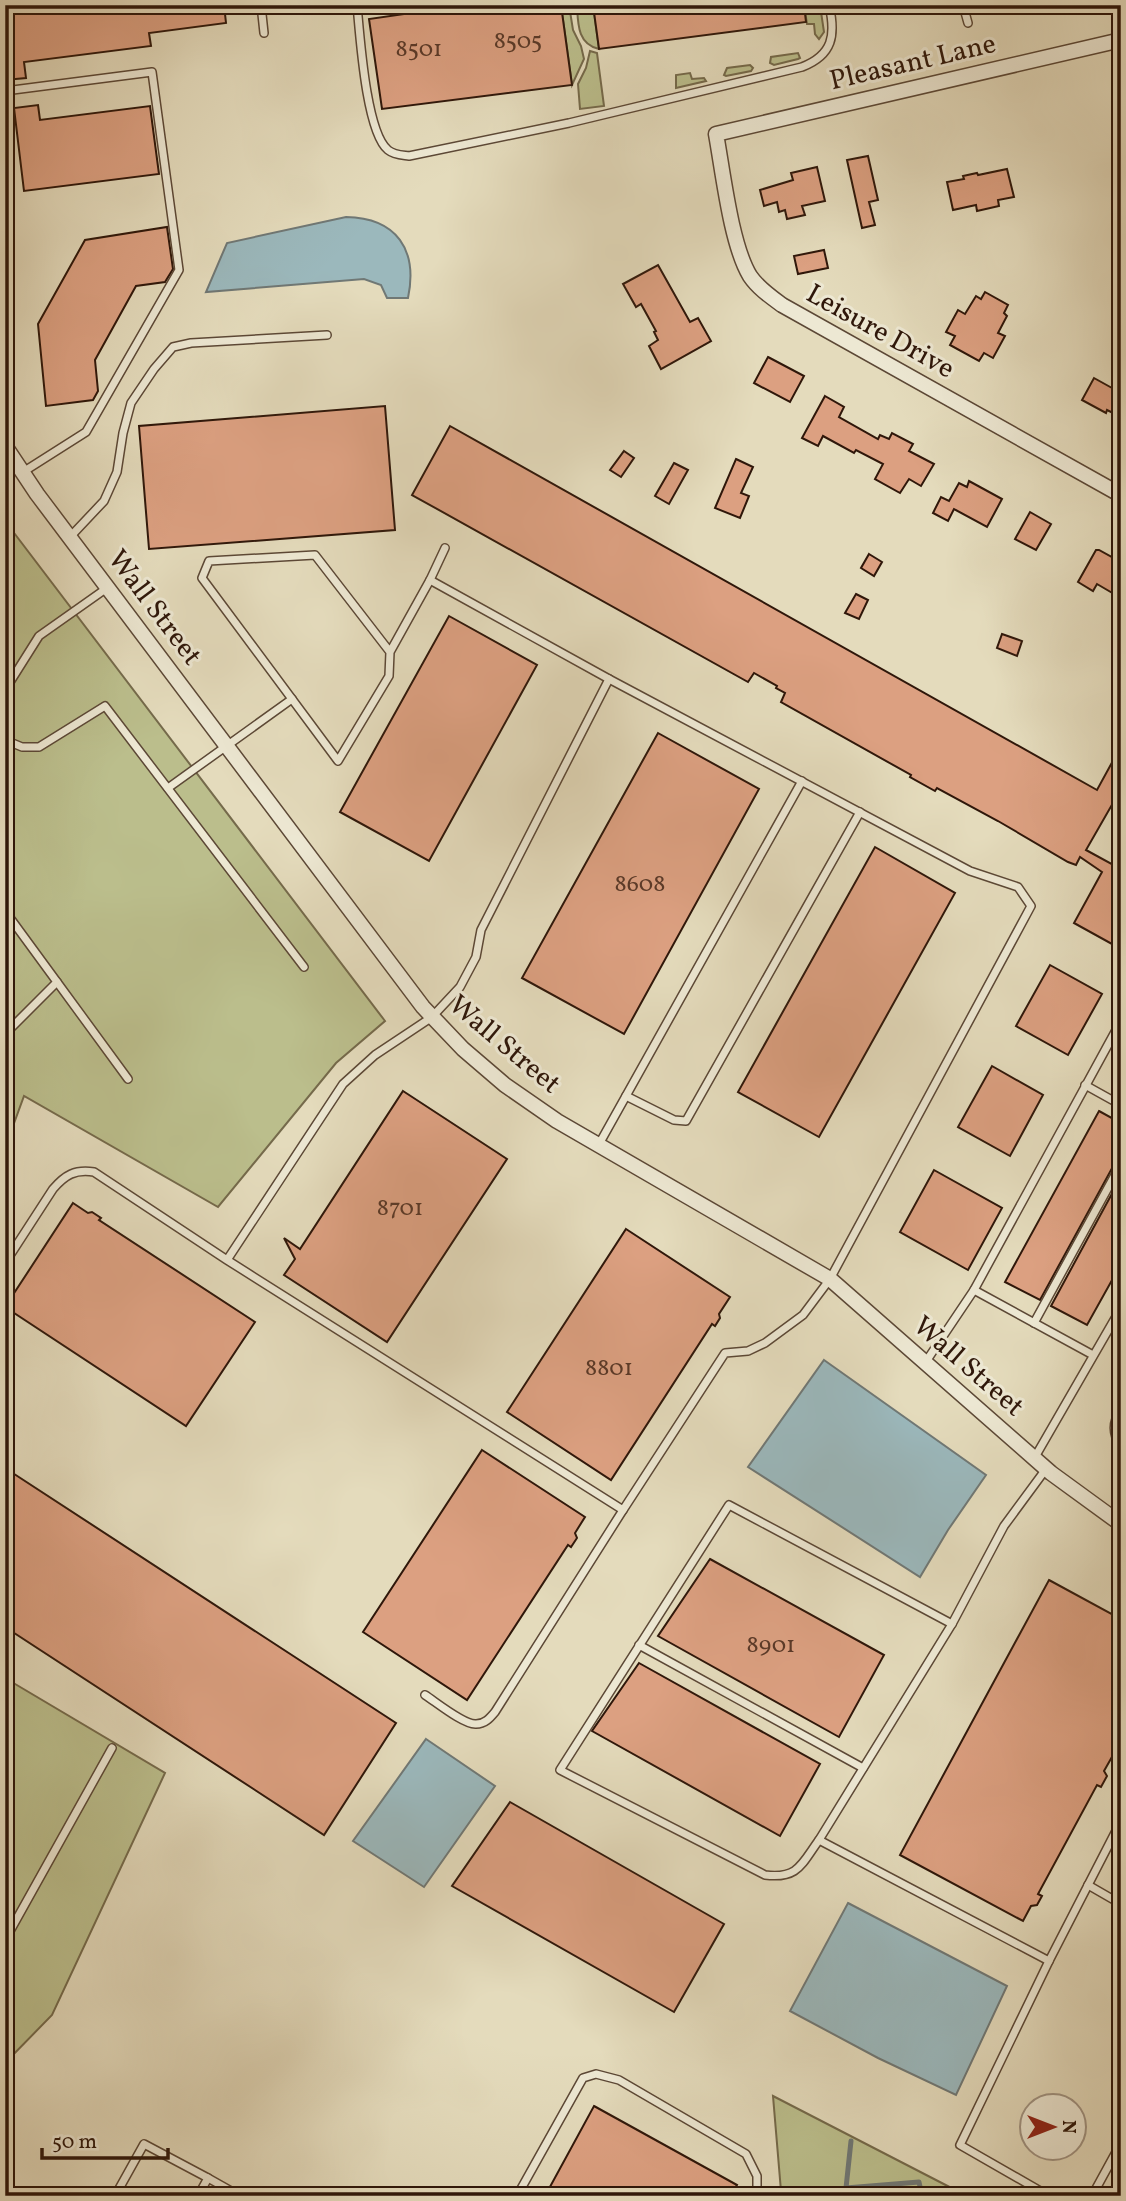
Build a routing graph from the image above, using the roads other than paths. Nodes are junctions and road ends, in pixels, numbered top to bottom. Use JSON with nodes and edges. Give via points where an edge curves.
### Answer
{"nodes":[{"id":1,"x":261,"y":5,"type":"edge"},
{"id":2,"x":356,"y":5,"type":"edge"},
{"id":3,"x":829,"y":5,"type":"edge"},
{"id":4,"x":963,"y":5,"type":"edge"},
{"id":5,"x":968,"y":23,"type":"dead end"},
{"id":6,"x":264,"y":33,"type":"dead end"},
{"id":7,"x":1121,"y":40,"type":"edge"},
{"id":8,"x":5,"y":91,"type":"edge"},
{"id":9,"x":716,"y":134,"type":"joint"},
{"id":10,"x":327,"y":335,"type":"dead end"},
{"id":11,"x":5,"y":446,"type":"edge"},
{"id":12,"x":23,"y":472,"type":"junction"},
{"id":13,"x":1121,"y":495,"type":"edge"},
{"id":14,"x":70,"y":537,"type":"junction"},
{"id":15,"x":445,"y":548,"type":"dead end"},
{"id":16,"x":430,"y":580,"type":"junction"},
{"id":17,"x":107,"y":587,"type":"junction"},
{"id":18,"x":390,"y":652,"type":"junction"},
{"id":19,"x":610,"y":678,"type":"junction"},
{"id":20,"x":5,"y":690,"type":"edge"},
{"id":21,"x":292,"y":699,"type":"junction"},
{"id":22,"x":5,"y":740,"type":"edge"},
{"id":23,"x":226,"y":745,"type":"junction"},
{"id":24,"x":802,"y":781,"type":"junction"},
{"id":25,"x":168,"y":788,"type":"junction"},
{"id":26,"x":860,"y":812,"type":"junction"},
{"id":27,"x":5,"y":911,"type":"edge"},
{"id":28,"x":304,"y":967,"type":"dead end"},
{"id":29,"x":57,"y":982,"type":"junction"},
{"id":30,"x":432,"y":1017,"type":"junction"},
{"id":31,"x":1121,"y":1021,"type":"edge"},
{"id":32,"x":5,"y":1034,"type":"edge"},
{"id":33,"x":128,"y":1079,"type":"dead end"},
{"id":34,"x":1085,"y":1085,"type":"junction"},
{"id":35,"x":626,"y":1096,"type":"junction"},
{"id":36,"x":1121,"y":1105,"type":"edge"},
{"id":37,"x":598,"y":1146,"type":"junction"},
{"id":38,"x":1121,"y":1164,"type":"edge"},
{"id":39,"x":227,"y":1260,"type":"junction"},
{"id":40,"x":5,"y":1263,"type":"edge"},
{"id":41,"x":830,"y":1279,"type":"junction"},
{"id":42,"x":974,"y":1290,"type":"junction"},
{"id":43,"x":1121,"y":1308,"type":"edge"},
{"id":44,"x":1034,"y":1322,"type":"junction"},
{"id":45,"x":1093,"y":1355,"type":"junction"},
{"id":46,"x":925,"y":1363,"type":"junction"},
{"id":47,"x":1121,"y":1409,"type":"edge"},
{"id":48,"x":1121,"y":1447,"type":"edge"},
{"id":49,"x":1035,"y":1457,"type":"junction"},
{"id":50,"x":1046,"y":1469,"type":"junction"},
{"id":51,"x":623,"y":1510,"type":"junction"},
{"id":52,"x":1121,"y":1524,"type":"edge"},
{"id":53,"x":952,"y":1624,"type":"junction"},
{"id":54,"x":639,"y":1645,"type":"junction"},
{"id":55,"x":425,"y":1695,"type":"dead end"},
{"id":56,"x":112,"y":1748,"type":"dead end"},
{"id":57,"x":863,"y":1768,"type":"junction"},
{"id":58,"x":1121,"y":1821,"type":"edge"},
{"id":59,"x":819,"y":1840,"type":"junction"},
{"id":60,"x":1088,"y":1885,"type":"junction"},
{"id":61,"x":1121,"y":1904,"type":"edge"},
{"id":62,"x":5,"y":1940,"type":"edge"},
{"id":63,"x":1049,"y":1961,"type":"junction"},
{"id":64,"x":1121,"y":2144,"type":"edge"},
{"id":65,"x":208,"y":2178,"type":"junction"},
{"id":66,"x":115,"y":2196,"type":"edge"},
{"id":67,"x":198,"y":2196,"type":"edge"},
{"id":68,"x":240,"y":2196,"type":"edge"},
{"id":69,"x":517,"y":2196,"type":"edge"},
{"id":70,"x":757,"y":2196,"type":"edge"},
{"id":71,"x":1049,"y":2196,"type":"edge"},
{"id":72,"x":1092,"y":2196,"type":"edge"}],
"edges":[{"from":1,"to":6,"type":"lane"},
{"from":2,"to":3,"type":"lane","via":[[376,130],[388,150],[409,156],[802,68],[830,45],[833,23]]},
{"from":4,"to":5,"type":"lane"},
{"from":7,"to":9,"type":"street","name":"Pleasant Lane"},
{"from":8,"to":12,"type":"lane","via":[[152,72],[179,270],[86,432]]},
{"from":9,"to":13,"type":"street","name":"Leisure Drive","via":[[738,248],[750,276],[764,292]]},
{"from":10,"to":14,"type":"lane","via":[[173,347],[131,403],[117,472],[104,501]]},
{"from":11,"to":12,"type":"street","name":"Wall Street"},
{"from":12,"to":14,"type":"street","name":"Wall Street"},
{"from":14,"to":17,"type":"street","name":"Wall Street"},
{"from":15,"to":16,"type":"lane"},
{"from":16,"to":18,"type":"lane"},
{"from":16,"to":19,"type":"lane"},
{"from":17,"to":20,"type":"lane","via":[[39,636]]},
{"from":17,"to":23,"type":"street","name":"Wall Street"},
{"from":18,"to":21,"type":"lane","via":[[389,676],[338,761]]},
{"from":18,"to":21,"type":"lane","via":[[315,555],[209,561],[202,578]]},
{"from":19,"to":24,"type":"lane"},
{"from":19,"to":30,"type":"lane","via":[[481,930],[476,957],[460,987]]},
{"from":21,"to":23,"type":"lane"},
{"from":22,"to":25,"type":"lane","via":[[22,747],[40,747],[106,706]]},
{"from":23,"to":25,"type":"lane"},
{"from":23,"to":30,"type":"street","name":"Wall Street"},
{"from":24,"to":26,"type":"lane"},
{"from":24,"to":35,"type":"lane"},
{"from":25,"to":28,"type":"lane"},
{"from":26,"to":35,"type":"lane","via":[[686,1121]]},
{"from":26,"to":41,"type":"lane","via":[[971,871],[1018,887],[1031,906]]},
{"from":27,"to":29,"type":"lane"},
{"from":29,"to":32,"type":"lane"},
{"from":29,"to":33,"type":"lane"},
{"from":30,"to":37,"type":"street","name":"Wall Street","via":[[505,1085]]},
{"from":30,"to":39,"type":"lane","via":[[375,1055],[343,1084]]},
{"from":31,"to":34,"type":"lane"},
{"from":34,"to":36,"type":"lane"},
{"from":34,"to":42,"type":"lane"},
{"from":35,"to":37,"type":"lane"},
{"from":37,"to":41,"type":"street","name":"Wall Street"},
{"from":38,"to":44,"type":"lane"},
{"from":39,"to":40,"type":"lane","via":[[104,1177],[82,1170],[71,1172],[53,1189]]},
{"from":39,"to":51,"type":"lane"},
{"from":41,"to":46,"type":"street","name":"Wall Street"},
{"from":41,"to":51,"type":"lane","via":[[803,1315],[765,1343],[748,1351],[725,1353]]},
{"from":42,"to":44,"type":"lane"},
{"from":42,"to":46,"type":"lane"},
{"from":43,"to":45,"type":"lane"},
{"from":44,"to":45,"type":"lane"},
{"from":45,"to":49,"type":"lane"},
{"from":46,"to":49,"type":"street","name":"Wall Street"},
{"from":47,"to":48,"type":"lane","via":[[1113,1429]]},
{"from":49,"to":50,"type":"street","name":"Wall Street"},
{"from":50,"to":52,"type":"street","name":"Wall Street"},
{"from":50,"to":53,"type":"lane","via":[[1004,1526]]},
{"from":51,"to":55,"type":"lane","via":[[487,1721],[468,1723]]},
{"from":53,"to":54,"type":"lane","via":[[729,1505]]},
{"from":53,"to":57,"type":"lane"},
{"from":54,"to":57,"type":"lane"},
{"from":54,"to":59,"type":"lane","via":[[560,1770],[765,1875],[782,1877],[797,1870]]},
{"from":56,"to":62,"type":"lane"},
{"from":57,"to":59,"type":"lane"},
{"from":58,"to":60,"type":"lane"},
{"from":59,"to":63,"type":"lane"},
{"from":60,"to":61,"type":"lane"},
{"from":60,"to":63,"type":"lane"},
{"from":63,"to":71,"type":"lane","via":[[960,2145]]},
{"from":64,"to":72,"type":"lane"},
{"from":65,"to":66,"type":"lane","via":[[144,2144]]},
{"from":65,"to":67,"type":"lane"},
{"from":65,"to":68,"type":"lane"},
{"from":69,"to":70,"type":"lane","via":[[583,2078],[596,2074],[619,2080],[747,2154],[757,2176]]}]}
